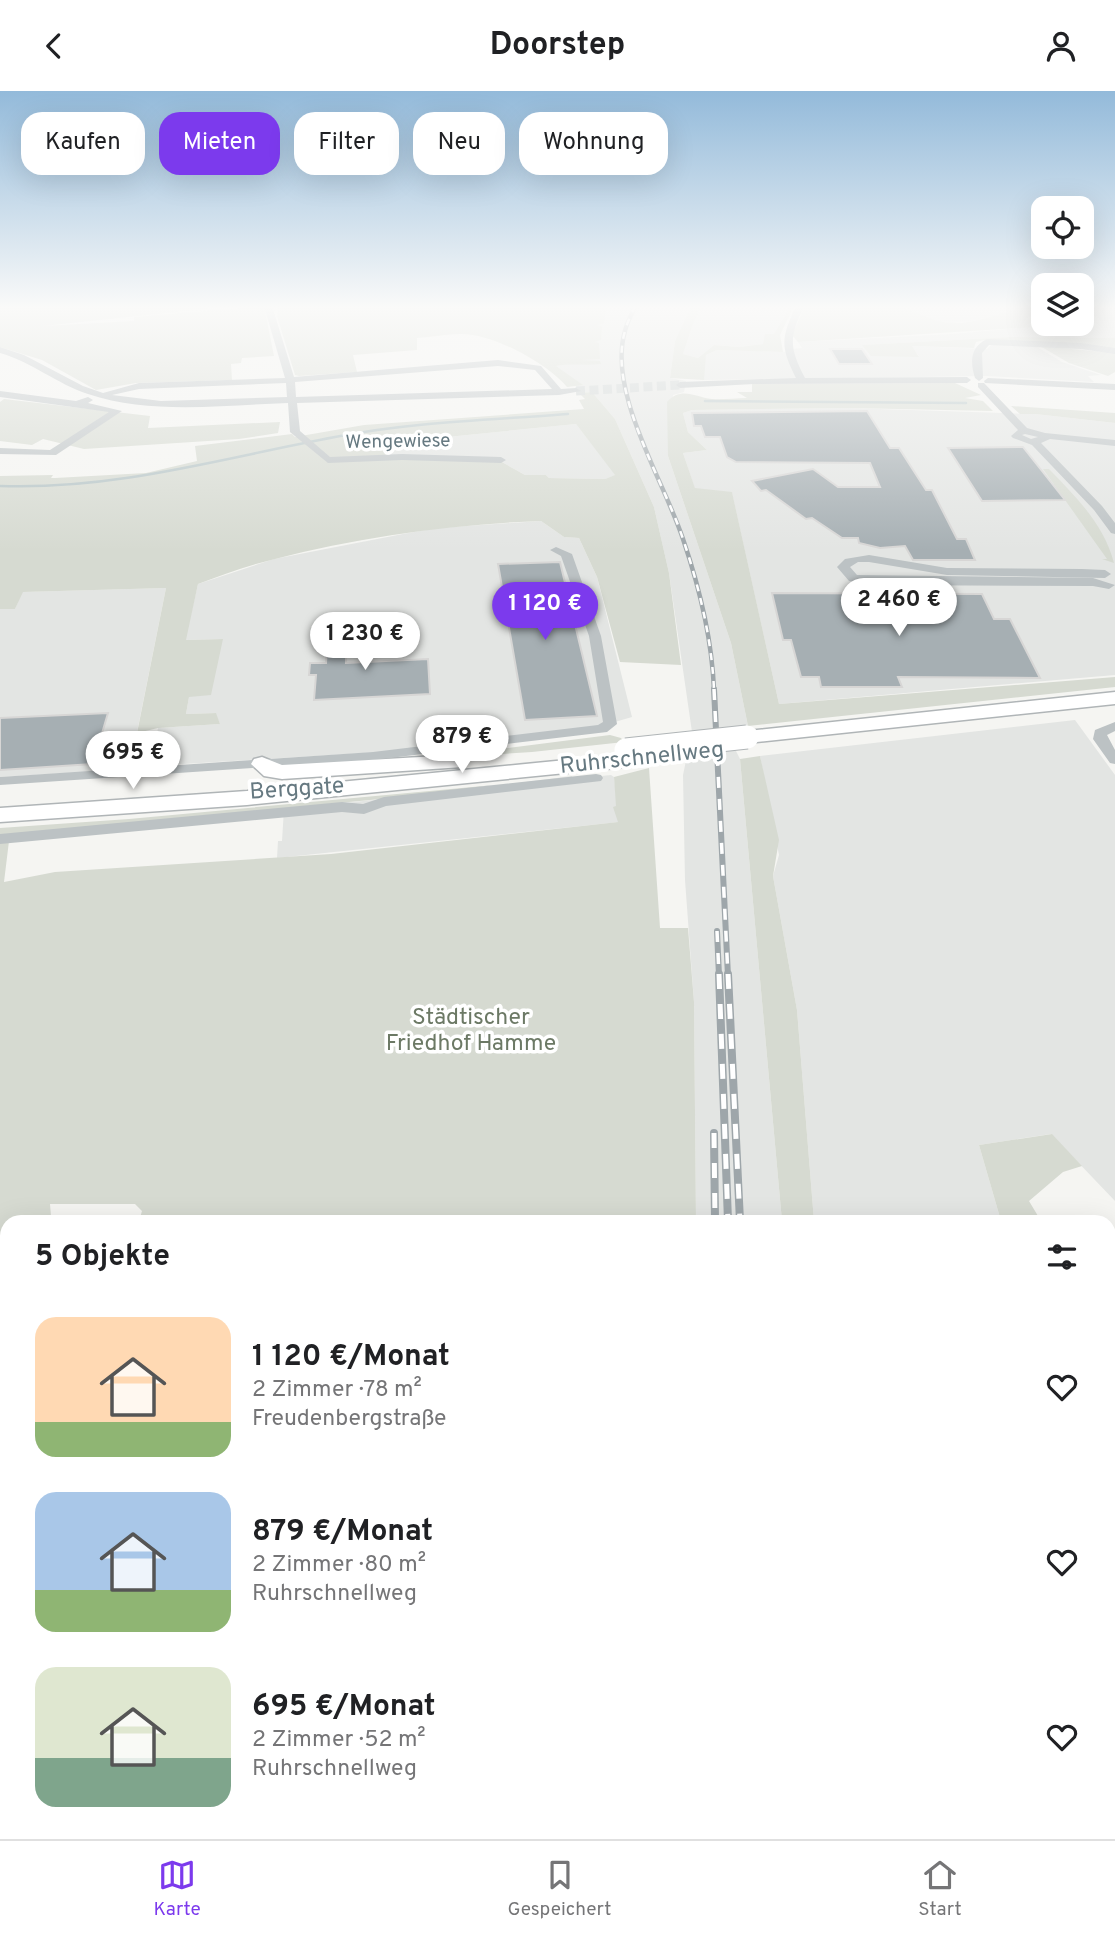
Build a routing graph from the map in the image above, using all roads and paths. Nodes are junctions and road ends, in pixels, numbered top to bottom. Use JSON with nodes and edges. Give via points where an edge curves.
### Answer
{"nodes":[{"id":1,"x":79,"y":388,"type":"edge"},
{"id":2,"x":132,"y":388,"type":"edge"},
{"id":3,"x":291,"y":388,"type":"edge"},
{"id":4,"x":556,"y":388,"type":"edge"},
{"id":5,"x":988,"y":388,"type":"edge"},
{"id":6,"x":576,"y":391,"type":"tunnel mouth"},
{"id":7,"x":559,"y":392,"type":"junction"},
{"id":8,"x":0,"y":394,"type":"edge"},
{"id":9,"x":105,"y":394,"type":"junction"},
{"id":10,"x":294,"y":401,"type":"junction"},
{"id":11,"x":77,"y":404,"type":"junction"},
{"id":12,"x":1040,"y":439,"type":"junction"},
{"id":13,"x":1115,"y":443,"type":"edge"},
{"id":14,"x":0,"y":451,"type":"edge"},
{"id":15,"x":501,"y":460,"type":"dead end"},
{"id":16,"x":1115,"y":531,"type":"edge"},
{"id":17,"x":556,"y":550,"type":"dead end"},
{"id":18,"x":997,"y":577,"type":"junction"},
{"id":19,"x":1111,"y":579,"type":"edge"},
{"id":20,"x":1115,"y":698,"type":"edge"},
{"id":21,"x":1115,"y":707,"type":"edge"},
{"id":22,"x":1115,"y":726,"type":"edge"},
{"id":23,"x":748,"y":742,"type":"junction"},
{"id":24,"x":627,"y":756,"type":"junction"},
{"id":25,"x":565,"y":757,"type":"junction"},
{"id":26,"x":1115,"y":760,"type":"edge"},
{"id":27,"x":262,"y":764,"type":"junction"},
{"id":28,"x":596,"y":778,"type":"dead end"},
{"id":29,"x":0,"y":781,"type":"edge"},
{"id":30,"x":0,"y":805,"type":"edge"},
{"id":31,"x":0,"y":815,"type":"edge"},
{"id":32,"x":0,"y":839,"type":"edge"}],
"edges":[{"from":1,"to":9,"type":"street"},
{"from":2,"to":9,"type":"street"},
{"from":3,"to":10,"type":"street","name":"Wengewiese"},
{"from":4,"to":7,"type":"street"},
{"from":5,"to":12,"type":"street","via":[[1024,431]]},
{"from":6,"to":7,"type":"street"},
{"from":7,"to":10,"type":"street"},
{"from":8,"to":11,"type":"street"},
{"from":9,"to":10,"type":"street","via":[[169,404]]},
{"from":9,"to":11,"type":"street"},
{"from":10,"to":15,"type":"street","name":"Wengewiese","via":[[294,427],[328,460]]},
{"from":11,"to":14,"type":"street","via":[[117,411],[52,453]]},
{"from":12,"to":13,"type":"street"},
{"from":12,"to":16,"type":"street"},
{"from":17,"to":27,"type":"street","via":[[566,555],[595,636],[610,724],[601,729],[424,751]]},
{"from":18,"to":18,"type":"street","via":[[862,558],[843,567],[853,578],[868,581]]},
{"from":18,"to":19,"type":"street"},
{"from":20,"to":23,"type":"highway","name":"Ruhrschnellweg"},
{"from":21,"to":23,"type":"highway","name":"Ruhrschnellweg"},
{"from":22,"to":26,"type":"street","via":[[1100,733]]},
{"from":23,"to":24,"type":"highway","name":"Ruhrschnellweg"},
{"from":24,"to":25,"type":"highway","name":"Ruhrschnellweg"},
{"from":24,"to":31,"type":"highway","name":"Ruhrschnellweg","via":[[260,797]]},
{"from":25,"to":27,"type":"highway","via":[[282,772]]},
{"from":25,"to":30,"type":"highway","name":"Ruhrschnellweg","via":[[223,790]]},
{"from":27,"to":29,"type":"street"},
{"from":28,"to":32,"type":"street","name":"Berggate","via":[[383,802],[364,809],[342,807]]}]}
